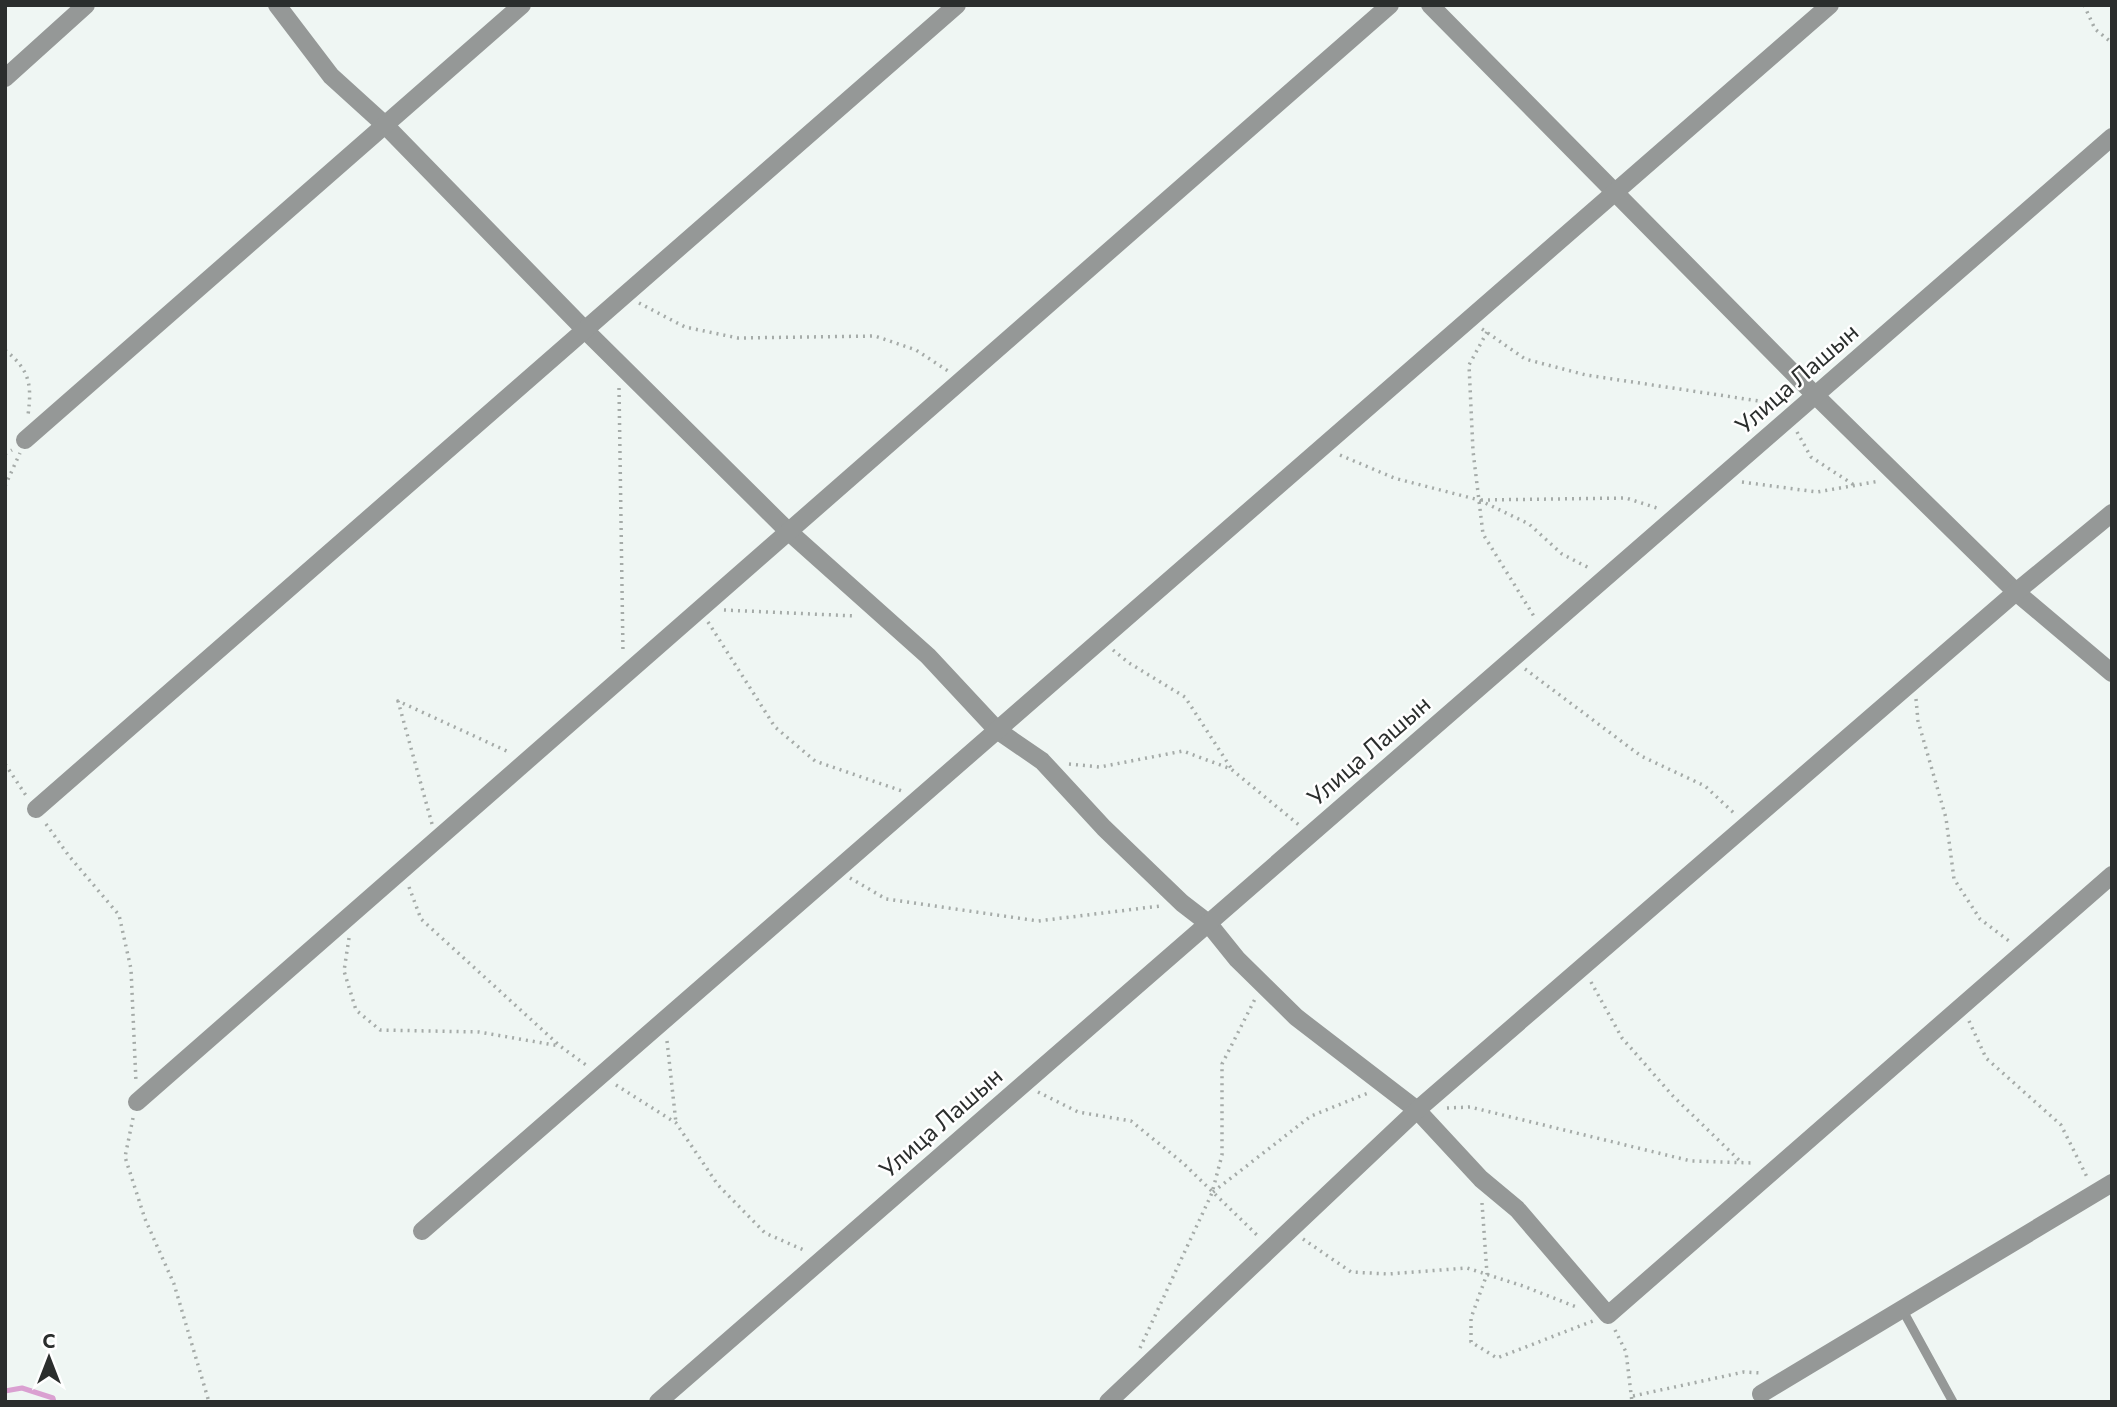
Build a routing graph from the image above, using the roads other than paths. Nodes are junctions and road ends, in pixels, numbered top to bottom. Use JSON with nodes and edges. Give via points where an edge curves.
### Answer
{"nodes":[{"id":1,"x":86,"y":5,"type":"edge"},
{"id":2,"x":277,"y":5,"type":"edge"},
{"id":3,"x":522,"y":5,"type":"edge"},
{"id":4,"x":957,"y":5,"type":"edge"},
{"id":5,"x":1390,"y":5,"type":"edge"},
{"id":6,"x":1430,"y":5,"type":"edge"},
{"id":7,"x":1830,"y":5,"type":"edge"},
{"id":8,"x":5,"y":78,"type":"edge"},
{"id":9,"x":385,"y":125,"type":"junction"},
{"id":10,"x":2112,"y":137,"type":"edge"},
{"id":11,"x":1615,"y":193,"type":"junction"},
{"id":12,"x":585,"y":330,"type":"junction"},
{"id":13,"x":1815,"y":396,"type":"junction"},
{"id":14,"x":26,"y":440,"type":"road end"},
{"id":15,"x":2112,"y":513,"type":"edge"},
{"id":16,"x":788,"y":531,"type":"junction"},
{"id":17,"x":2016,"y":592,"type":"junction"},
{"id":18,"x":2112,"y":673,"type":"edge"},
{"id":19,"x":997,"y":730,"type":"junction"},
{"id":20,"x":36,"y":809,"type":"road end"},
{"id":21,"x":2112,"y":875,"type":"edge"},
{"id":22,"x":1208,"y":923,"type":"junction"},
{"id":23,"x":137,"y":1101,"type":"road end"},
{"id":24,"x":1417,"y":1110,"type":"junction"},
{"id":25,"x":2112,"y":1183,"type":"edge"},
{"id":26,"x":422,"y":1231,"type":"dead end"},
{"id":27,"x":1902,"y":1309,"type":"junction"},
{"id":28,"x":1761,"y":1394,"type":"dead end"},
{"id":29,"x":658,"y":1402,"type":"edge"},
{"id":30,"x":1108,"y":1402,"type":"edge"},
{"id":31,"x":1952,"y":1402,"type":"edge"}],
"edges":[{"from":1,"to":8,"type":"street"},
{"from":2,"to":9,"type":"street","via":[[331,76]]},
{"from":3,"to":9,"type":"street"},
{"from":4,"to":12,"type":"street"},
{"from":5,"to":16,"type":"street"},
{"from":6,"to":11,"type":"street"},
{"from":7,"to":11,"type":"street"},
{"from":9,"to":12,"type":"street"},
{"from":9,"to":14,"type":"street"},
{"from":10,"to":13,"type":"street","name":"Улица Лашын"},
{"from":11,"to":13,"type":"street"},
{"from":11,"to":19,"type":"street"},
{"from":12,"to":16,"type":"street"},
{"from":12,"to":20,"type":"street"},
{"from":13,"to":17,"type":"street"},
{"from":13,"to":22,"type":"street","name":"Улица Лашын"},
{"from":15,"to":17,"type":"street"},
{"from":16,"to":19,"type":"street","via":[[928,656]]},
{"from":16,"to":23,"type":"street"},
{"from":17,"to":18,"type":"street"},
{"from":17,"to":24,"type":"street"},
{"from":19,"to":22,"type":"street","via":[[1042,761],[1104,828]]},
{"from":19,"to":26,"type":"street"},
{"from":21,"to":24,"type":"street","via":[[1608,1315],[1517,1209],[1481,1179]]},
{"from":22,"to":24,"type":"street","via":[[1296,1017]]},
{"from":22,"to":29,"type":"street","name":"Улица Лашын"},
{"from":24,"to":30,"type":"street"},
{"from":25,"to":27,"type":"street"},
{"from":27,"to":28,"type":"street"},
{"from":27,"to":31,"type":"lane"}]}
